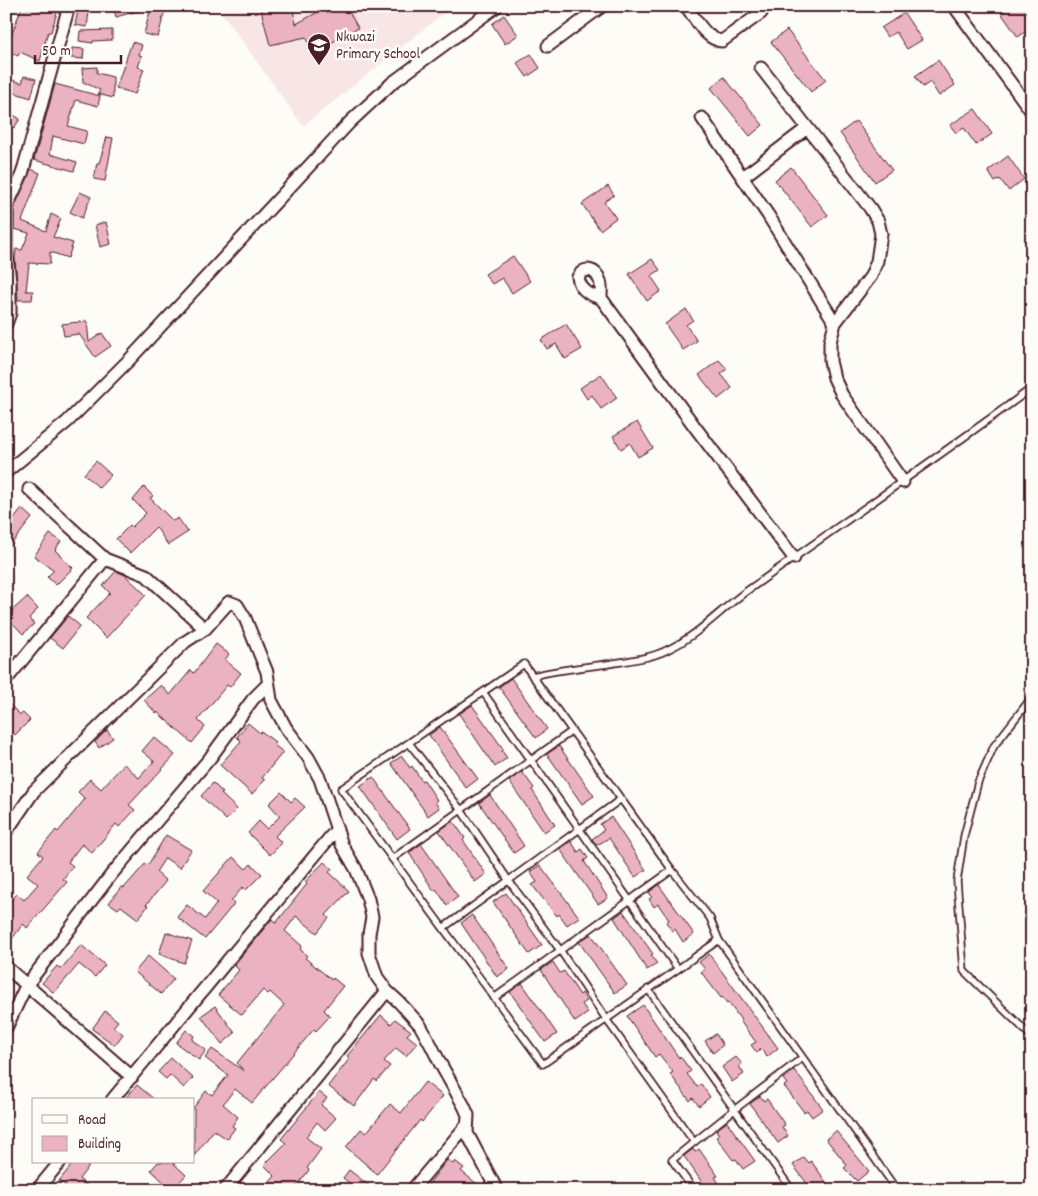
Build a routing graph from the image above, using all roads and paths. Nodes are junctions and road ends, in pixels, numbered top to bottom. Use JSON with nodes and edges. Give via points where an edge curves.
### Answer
{"nodes":[{"id":1,"x":68,"y":6,"type":"edge"},
{"id":2,"x":497,"y":6,"type":"edge"},
{"id":3,"x":602,"y":6,"type":"edge"},
{"id":4,"x":686,"y":6,"type":"edge"},
{"id":5,"x":764,"y":6,"type":"edge"},
{"id":6,"x":955,"y":6,"type":"edge"},
{"id":7,"x":548,"y":46,"type":"dead end"},
{"id":8,"x":761,"y":68,"type":"dead end"},
{"id":9,"x":1032,"y":112,"type":"edge"},
{"id":10,"x":702,"y":118,"type":"dead end"},
{"id":11,"x":807,"y":128,"type":"junction"},
{"id":12,"x":743,"y":177,"type":"junction"},
{"id":13,"x":601,"y":298,"type":"dead end"},
{"id":14,"x":835,"y":323,"type":"junction"},
{"id":15,"x":6,"y":324,"type":"edge"},
{"id":16,"x":1032,"y":388,"type":"edge"},
{"id":17,"x":6,"y":472,"type":"edge"},
{"id":18,"x":903,"y":482,"type":"junction"},
{"id":19,"x":30,"y":490,"type":"dead end"},
{"id":20,"x":794,"y":558,"type":"junction"},
{"id":21,"x":105,"y":559,"type":"junction"},
{"id":22,"x":205,"y":629,"type":"junction"},
{"id":23,"x":532,"y":676,"type":"junction"},
{"id":24,"x":6,"y":680,"type":"edge"},
{"id":25,"x":268,"y":684,"type":"junction"},
{"id":26,"x":483,"y":692,"type":"junction"},
{"id":27,"x":1032,"y":697,"type":"edge"},
{"id":28,"x":572,"y":731,"type":"junction"},
{"id":29,"x":409,"y":743,"type":"junction"},
{"id":30,"x":531,"y":761,"type":"junction"},
{"id":31,"x":621,"y":799,"type":"junction"},
{"id":32,"x":461,"y":810,"type":"junction"},
{"id":33,"x":336,"y":830,"type":"junction"},
{"id":34,"x":579,"y":830,"type":"junction"},
{"id":35,"x":6,"y":832,"type":"edge"},
{"id":36,"x":392,"y":859,"type":"junction"},
{"id":37,"x":672,"y":870,"type":"junction"},
{"id":38,"x":509,"y":880,"type":"junction"},
{"id":39,"x":629,"y":901,"type":"junction"},
{"id":40,"x":443,"y":928,"type":"junction"},
{"id":41,"x":719,"y":940,"type":"junction"},
{"id":42,"x":560,"y":950,"type":"junction"},
{"id":43,"x":6,"y":967,"type":"edge"},
{"id":44,"x":678,"y":969,"type":"junction"},
{"id":45,"x":26,"y":986,"type":"junction"},
{"id":46,"x":648,"y":989,"type":"junction"},
{"id":47,"x":386,"y":991,"type":"junction"},
{"id":48,"x":494,"y":998,"type":"junction"},
{"id":49,"x":606,"y":1019,"type":"junction"},
{"id":50,"x":6,"y":1028,"type":"edge"},
{"id":51,"x":1032,"y":1037,"type":"edge"},
{"id":52,"x":802,"y":1058,"type":"junction"},
{"id":53,"x":132,"y":1077,"type":"junction"},
{"id":54,"x":114,"y":1098,"type":"edge"},
{"id":55,"x":734,"y":1110,"type":"junction"},
{"id":56,"x":466,"y":1126,"type":"junction"},
{"id":57,"x":694,"y":1142,"type":"junction"},
{"id":58,"x":58,"y":1164,"type":"edge"},
{"id":59,"x":37,"y":1190,"type":"edge"},
{"id":60,"x":224,"y":1190,"type":"edge"},
{"id":61,"x":412,"y":1190,"type":"edge"},
{"id":62,"x":497,"y":1190,"type":"edge"},
{"id":63,"x":694,"y":1190,"type":"edge"},
{"id":64,"x":792,"y":1190,"type":"edge"},
{"id":65,"x":896,"y":1190,"type":"edge"}],
"edges":[{"from":1,"to":15,"type":"street","via":[[22,174],[7,206],[10,313]]},
{"from":2,"to":17,"type":"street","via":[[392,83],[350,122],[124,365],[67,422]]},
{"from":3,"to":7,"type":"street"},
{"from":4,"to":5,"type":"street","via":[[707,34],[722,41],[761,13]]},
{"from":6,"to":9,"type":"street"},
{"from":8,"to":11,"type":"street"},
{"from":10,"to":12,"type":"street"},
{"from":11,"to":12,"type":"street"},
{"from":11,"to":14,"type":"street","via":[[870,208],[881,234],[877,261],[870,276]]},
{"from":12,"to":14,"type":"street"},
{"from":13,"to":20,"type":"street"},
{"from":14,"to":18,"type":"street","via":[[830,342],[834,378],[842,395]]},
{"from":16,"to":18,"type":"lane"},
{"from":18,"to":20,"type":"lane"},
{"from":19,"to":21,"type":"street"},
{"from":20,"to":23,"type":"lane","via":[[670,649],[653,656]]},
{"from":21,"to":22,"type":"street","via":[[146,576]]},
{"from":21,"to":24,"type":"street"},
{"from":22,"to":25,"type":"street","via":[[229,602],[237,605],[267,672]]},
{"from":22,"to":35,"type":"street","via":[[185,642],[34,791]]},
{"from":23,"to":26,"type":"lane","via":[[524,664]]},
{"from":23,"to":28,"type":"lane"},
{"from":25,"to":33,"type":"street","via":[[271,700],[286,728],[320,779]]},
{"from":25,"to":45,"type":"street","via":[[253,698],[210,758],[111,875]]},
{"from":26,"to":29,"type":"lane"},
{"from":26,"to":30,"type":"lane"},
{"from":27,"to":51,"type":"lane","via":[[994,746],[978,782],[957,881],[964,971]]},
{"from":28,"to":30,"type":"lane"},
{"from":28,"to":31,"type":"lane"},
{"from":29,"to":32,"type":"lane"},
{"from":29,"to":36,"type":"lane","via":[[341,789]]},
{"from":30,"to":32,"type":"lane"},
{"from":30,"to":34,"type":"lane"},
{"from":31,"to":34,"type":"lane"},
{"from":31,"to":37,"type":"lane"},
{"from":32,"to":36,"type":"lane"},
{"from":32,"to":38,"type":"lane"},
{"from":33,"to":47,"type":"street","via":[[368,899],[372,916],[369,953]]},
{"from":33,"to":53,"type":"street"},
{"from":34,"to":38,"type":"lane"},
{"from":34,"to":39,"type":"lane"},
{"from":36,"to":40,"type":"lane"},
{"from":37,"to":39,"type":"lane"},
{"from":37,"to":41,"type":"lane","via":[[710,918]]},
{"from":38,"to":40,"type":"lane"},
{"from":38,"to":42,"type":"lane"},
{"from":39,"to":42,"type":"lane"},
{"from":39,"to":44,"type":"lane"},
{"from":40,"to":48,"type":"lane"},
{"from":41,"to":44,"type":"lane"},
{"from":41,"to":52,"type":"lane"},
{"from":42,"to":48,"type":"lane"},
{"from":42,"to":49,"type":"lane"},
{"from":43,"to":45,"type":"street"},
{"from":44,"to":46,"type":"lane"},
{"from":45,"to":50,"type":"street"},
{"from":45,"to":53,"type":"street"},
{"from":46,"to":49,"type":"lane"},
{"from":46,"to":55,"type":"lane"},
{"from":47,"to":56,"type":"street","via":[[424,1032],[464,1106],[468,1115]]},
{"from":47,"to":60,"type":"street"},
{"from":48,"to":49,"type":"lane","via":[[543,1064]]},
{"from":49,"to":57,"type":"lane"},
{"from":52,"to":55,"type":"lane"},
{"from":52,"to":65,"type":"lane"},
{"from":53,"to":54,"type":"street"},
{"from":55,"to":57,"type":"lane"},
{"from":55,"to":64,"type":"lane"},
{"from":56,"to":61,"type":"street"},
{"from":56,"to":62,"type":"street"},
{"from":57,"to":63,"type":"lane","via":[[672,1160]]},
{"from":58,"to":59,"type":"street"}]}
